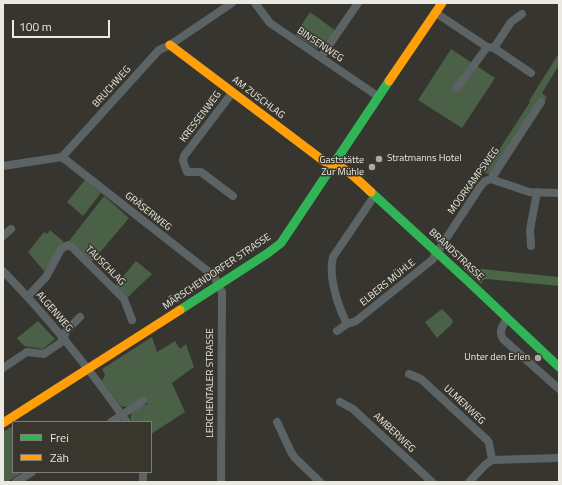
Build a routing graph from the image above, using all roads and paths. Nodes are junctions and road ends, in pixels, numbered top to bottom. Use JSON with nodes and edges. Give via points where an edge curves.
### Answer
{"nodes":[{"id":1,"x":232,"y":3,"type":"edge"},
{"id":2,"x":255,"y":3,"type":"edge"},
{"id":3,"x":358,"y":3,"type":"edge"},
{"id":4,"x":442,"y":3,"type":"edge"},
{"id":5,"x":436,"y":13,"type":"junction"},
{"id":6,"x":522,"y":14,"type":"dead end"},
{"id":7,"x":170,"y":45,"type":"junction"},
{"id":8,"x":490,"y":48,"type":"junction"},
{"id":9,"x":321,"y":57,"type":"junction"},
{"id":10,"x":531,"y":73,"type":"dead end"},
{"id":11,"x":456,"y":88,"type":"dead end"},
{"id":12,"x":232,"y":93,"type":"junction"},
{"id":13,"x":379,"y":97,"type":"junction"},
{"id":14,"x":541,"y":102,"type":"dead end"},
{"id":15,"x":62,"y":157,"type":"junction"},
{"id":16,"x":335,"y":164,"type":"junction"},
{"id":17,"x":3,"y":166,"type":"edge"},
{"id":18,"x":491,"y":178,"type":"junction"},
{"id":19,"x":537,"y":192,"type":"junction"},
{"id":20,"x":559,"y":193,"type":"edge"},
{"id":21,"x":375,"y":195,"type":"junction"},
{"id":22,"x":233,"y":196,"type":"dead end"},
{"id":23,"x":11,"y":229,"type":"dead end"},
{"id":24,"x":3,"y":236,"type":"edge"},
{"id":25,"x":531,"y":246,"type":"dead end"},
{"id":26,"x":436,"y":252,"type":"junction"},
{"id":27,"x":3,"y":271,"type":"edge"},
{"id":28,"x":218,"y":286,"type":"junction"},
{"id":29,"x":28,"y":296,"type":"junction"},
{"id":30,"x":80,"y":317,"type":"dead end"},
{"id":31,"x":508,"y":318,"type":"junction"},
{"id":32,"x":132,"y":320,"type":"dead end"},
{"id":33,"x":347,"y":324,"type":"junction"},
{"id":34,"x":336,"y":331,"type":"dead end"},
{"id":35,"x":64,"y":338,"type":"junction"},
{"id":36,"x":559,"y":367,"type":"edge"},
{"id":37,"x":3,"y":368,"type":"edge"},
{"id":38,"x":88,"y":369,"type":"junction"},
{"id":39,"x":409,"y":374,"type":"dead end"},
{"id":40,"x":559,"y":389,"type":"edge"},
{"id":41,"x":143,"y":401,"type":"dead end"},
{"id":42,"x":340,"y":402,"type":"dead end"},
{"id":43,"x":125,"y":419,"type":"edge"},
{"id":44,"x":277,"y":422,"type":"dead end"},
{"id":45,"x":3,"y":423,"type":"edge"},
{"id":46,"x":559,"y":458,"type":"edge"},
{"id":47,"x":492,"y":460,"type":"junction"},
{"id":48,"x":30,"y":473,"type":"edge"},
{"id":49,"x":16,"y":482,"type":"edge"},
{"id":50,"x":221,"y":482,"type":"edge"},
{"id":51,"x":320,"y":482,"type":"edge"},
{"id":52,"x":432,"y":482,"type":"edge"},
{"id":53,"x":469,"y":482,"type":"edge"}],
"edges":[{"from":1,"to":7,"type":"street","name":"BRUCHWEG"},
{"from":2,"to":9,"type":"street","name":"BINSENWEG","via":[[270,23]]},
{"from":3,"to":9,"type":"street"},
{"from":4,"to":5,"type":"street","name":"MÄRSCHENDORFER STRASSE"},
{"from":5,"to":8,"type":"street"},
{"from":5,"to":13,"type":"street","name":"MÄRSCHENDORFER STRASSE"},
{"from":6,"to":8,"type":"street","via":[[511,22]]},
{"from":7,"to":12,"type":"street","name":"AM ZUSCHLAG"},
{"from":7,"to":15,"type":"street","name":"BRUCHWEG","via":[[159,50]]},
{"from":8,"to":10,"type":"street"},
{"from":8,"to":11,"type":"street"},
{"from":9,"to":13,"type":"street","name":"BINSENWEG"},
{"from":12,"to":16,"type":"street","name":"AM ZUSCHLAG","via":[[325,162]]},
{"from":12,"to":22,"type":"street","name":"KRESSENWEG","via":[[184,156],[184,161],[187,172],[201,172]]},
{"from":13,"to":16,"type":"street","name":"MÄRSCHENDORFER STRASSE"},
{"from":14,"to":18,"type":"street","name":"MOORKAMPSWEG"},
{"from":15,"to":17,"type":"street"},
{"from":15,"to":28,"type":"street","name":"GRÄSERWEG","via":[[214,276]]},
{"from":16,"to":21,"type":"street","name":"BRANDSTRASSE","via":[[344,168]]},
{"from":16,"to":28,"type":"street","name":"MÄRSCHENDORFER STRASSE","via":[[281,243]]},
{"from":18,"to":19,"type":"street","via":[[529,192]]},
{"from":18,"to":26,"type":"street","name":"MOORKAMPSWEG","via":[[480,187]]},
{"from":19,"to":20,"type":"street"},
{"from":19,"to":25,"type":"street","via":[[530,230]]},
{"from":21,"to":26,"type":"street","name":"BRANDSTRASSE"},
{"from":21,"to":33,"type":"street","via":[[333,257],[331,265],[339,306]]},
{"from":23,"to":24,"type":"street"},
{"from":26,"to":31,"type":"street","name":"BRANDSTRASSE"},
{"from":26,"to":33,"type":"street","name":"ELBERS MÜHLE","via":[[432,260],[356,321]]},
{"from":27,"to":29,"type":"street","name":"ALGENWEG"},
{"from":28,"to":38,"type":"street","name":"MÄRSCHENDORFER STRASSE"},
{"from":28,"to":50,"type":"street","name":"LERCHENTALER STRASSE","via":[[222,292]]},
{"from":29,"to":32,"type":"street","name":"TAUSCHLAG","via":[[46,277],[61,250],[68,245],[124,299]]},
{"from":29,"to":35,"type":"street","name":"ALGENWEG"},
{"from":30,"to":35,"type":"street","via":[[66,332]]},
{"from":31,"to":36,"type":"street","name":"BRANDSTRASSE"},
{"from":31,"to":40,"type":"street","via":[[501,329],[503,339]]},
{"from":33,"to":34,"type":"street","name":"ELBERS MÜHLE"},
{"from":35,"to":37,"type":"street","via":[[44,354],[27,352]]},
{"from":35,"to":38,"type":"street","name":"ALGENWEG"},
{"from":38,"to":43,"type":"street","name":"ALGENWEG"},
{"from":38,"to":45,"type":"street","name":"MÄRSCHENDORFER STRASSE"},
{"from":39,"to":47,"type":"street","name":"ULMENWEG","via":[[421,379],[489,442]]},
{"from":41,"to":43,"type":"street"},
{"from":42,"to":52,"type":"street","name":"AMBERWEG","via":[[353,409]]},
{"from":44,"to":51,"type":"street","via":[[295,458]]},
{"from":46,"to":47,"type":"street"},
{"from":47,"to":53,"type":"street"},
{"from":48,"to":49,"type":"street"}]}
